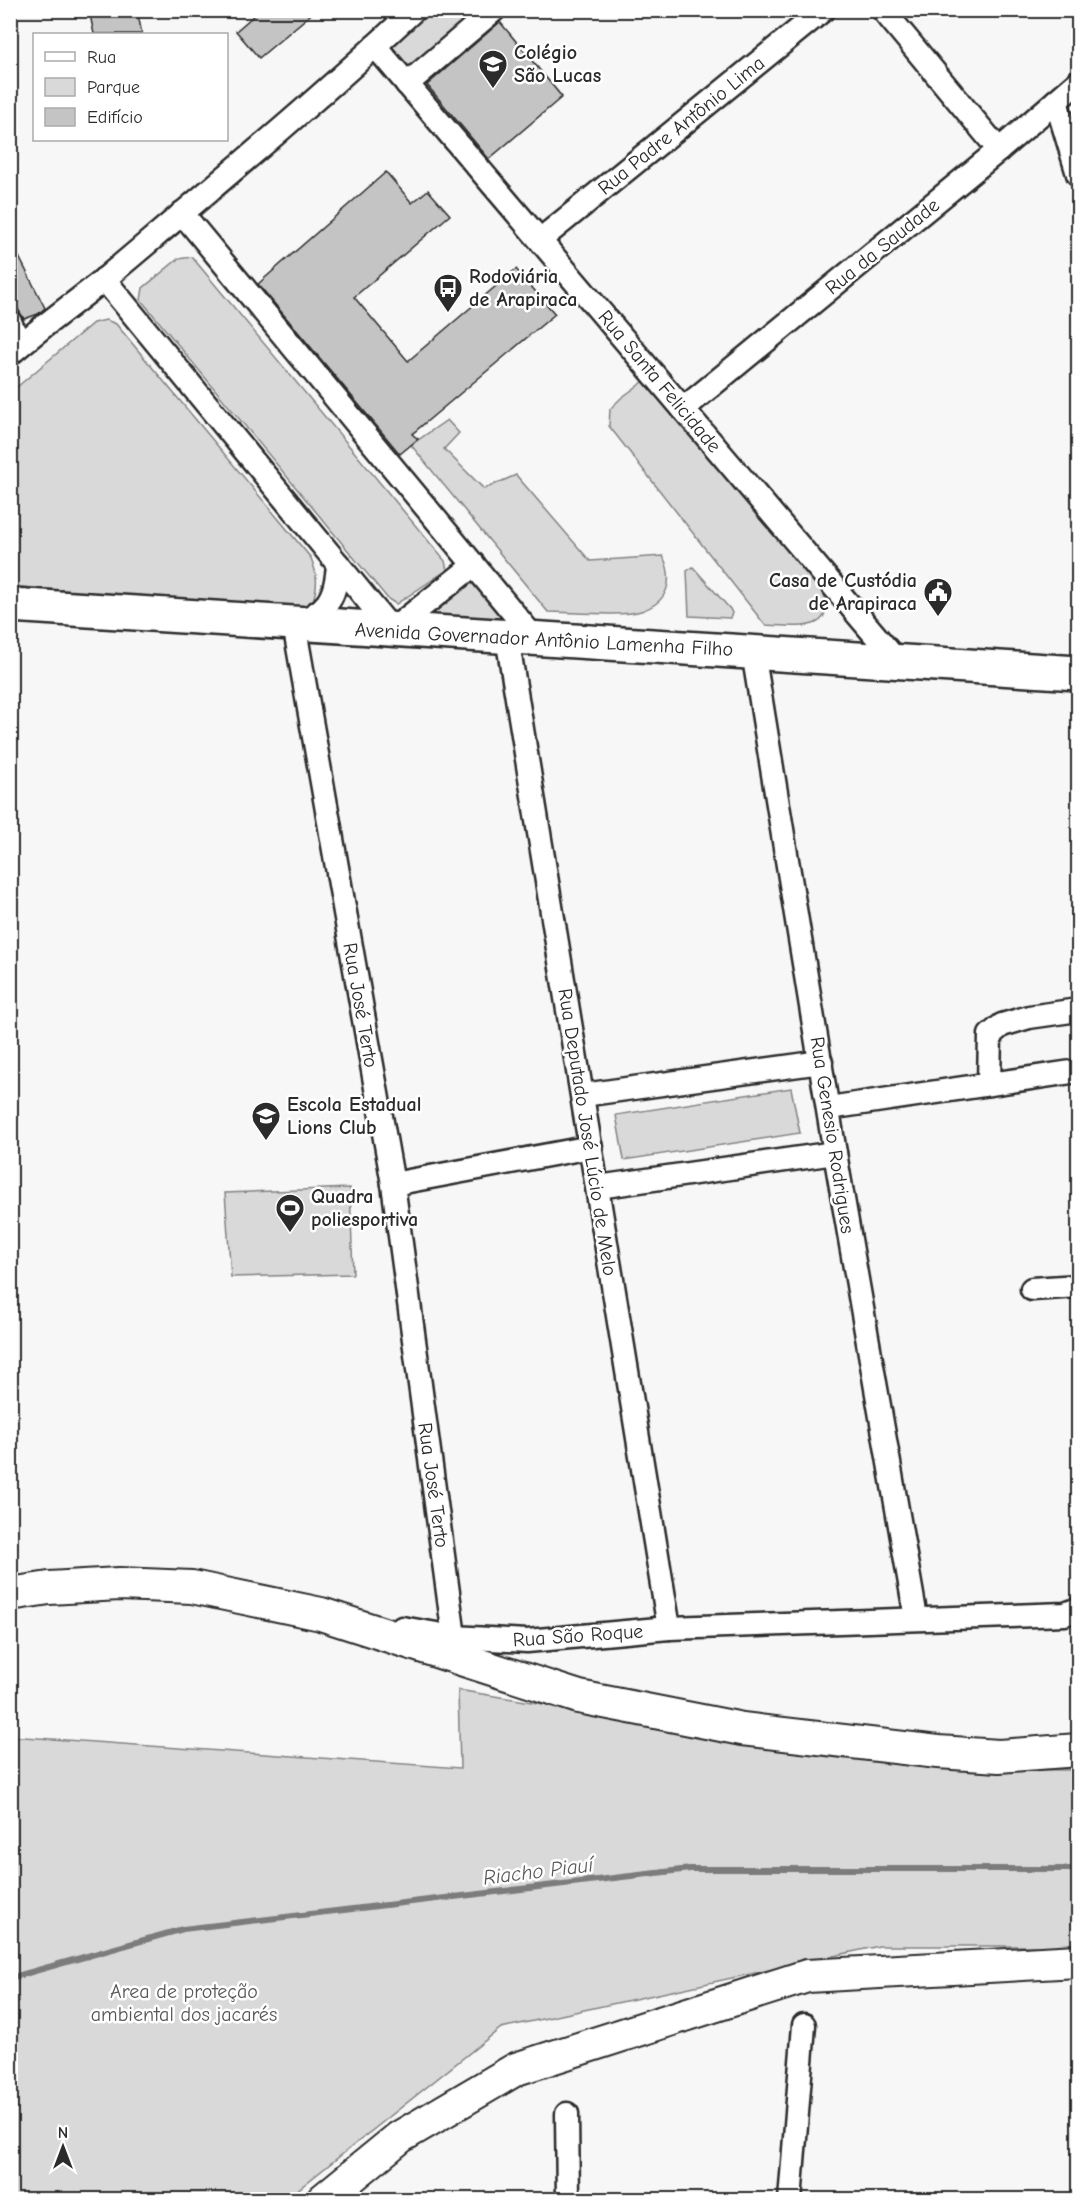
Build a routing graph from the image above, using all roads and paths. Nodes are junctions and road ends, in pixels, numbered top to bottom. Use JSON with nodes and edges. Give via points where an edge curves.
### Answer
{"nodes":[{"id":1,"x":414,"y":10,"type":"edge"},
{"id":2,"x":494,"y":10,"type":"edge"},
{"id":3,"x":823,"y":10,"type":"edge"},
{"id":4,"x":883,"y":10,"type":"edge"},
{"id":5,"x":375,"y":46,"type":"junction"},
{"id":6,"x":1078,"y":82,"type":"edge"},
{"id":7,"x":407,"y":84,"type":"junction"},
{"id":8,"x":1056,"y":101,"type":"junction"},
{"id":9,"x":999,"y":150,"type":"junction"},
{"id":10,"x":1078,"y":174,"type":"edge"},
{"id":11,"x":182,"y":213,"type":"junction"},
{"id":12,"x":540,"y":240,"type":"junction"},
{"id":13,"x":104,"y":279,"type":"junction"},
{"id":14,"x":10,"y":322,"type":"edge"},
{"id":15,"x":15,"y":350,"type":"edge"},
{"id":16,"x":683,"y":409,"type":"junction"},
{"id":17,"x":338,"y":564,"type":"junction"},
{"id":18,"x":474,"y":565,"type":"junction"},
{"id":19,"x":10,"y":605,"type":"edge"},
{"id":20,"x":294,"y":624,"type":"junction"},
{"id":21,"x":392,"y":630,"type":"junction"},
{"id":22,"x":521,"y":638,"type":"junction"},
{"id":23,"x":753,"y":652,"type":"junction"},
{"id":24,"x":897,"y":661,"type":"junction"},
{"id":25,"x":1078,"y":673,"type":"edge"},
{"id":26,"x":1078,"y":1010,"type":"edge"},
{"id":27,"x":821,"y":1062,"type":"junction"},
{"id":28,"x":1078,"y":1071,"type":"edge"},
{"id":29,"x":989,"y":1083,"type":"junction"},
{"id":30,"x":583,"y":1095,"type":"junction"},
{"id":31,"x":829,"y":1108,"type":"junction"},
{"id":32,"x":591,"y":1147,"type":"junction"},
{"id":33,"x":836,"y":1153,"type":"junction"},
{"id":34,"x":393,"y":1184,"type":"junction"},
{"id":35,"x":598,"y":1187,"type":"junction"},
{"id":36,"x":1078,"y":1286,"type":"edge"},
{"id":37,"x":1032,"y":1289,"type":"dead end"},
{"id":38,"x":10,"y":1594,"type":"edge"},
{"id":39,"x":1078,"y":1609,"type":"edge"},
{"id":40,"x":321,"y":1614,"type":"junction"},
{"id":41,"x":916,"y":1618,"type":"junction"},
{"id":42,"x":669,"y":1628,"type":"junction"},
{"id":43,"x":454,"y":1637,"type":"junction"},
{"id":44,"x":1078,"y":1750,"type":"edge"},
{"id":45,"x":1078,"y":1961,"type":"edge"},
{"id":46,"x":804,"y":2025,"type":"dead end"},
{"id":47,"x":567,"y":2114,"type":"dead end"},
{"id":48,"x":324,"y":2199,"type":"edge"},
{"id":49,"x":568,"y":2199,"type":"edge"},
{"id":50,"x":790,"y":2199,"type":"edge"}],
"edges":[{"from":1,"to":5,"type":"street"},
{"from":2,"to":7,"type":"street"},
{"from":3,"to":12,"type":"street","name":"Rua Padre Antônio Lima"},
{"from":4,"to":9,"type":"street"},
{"from":5,"to":7,"type":"street","name":"Rua Santa Felicidade"},
{"from":5,"to":11,"type":"street"},
{"from":6,"to":8,"type":"street","name":"Rua da Saudade"},
{"from":7,"to":12,"type":"street","name":"Rua Santa Felicidade"},
{"from":8,"to":9,"type":"street","name":"Rua da Saudade"},
{"from":8,"to":10,"type":"street"},
{"from":9,"to":16,"type":"street","name":"Rua da Saudade"},
{"from":11,"to":13,"type":"street"},
{"from":11,"to":18,"type":"street"},
{"from":12,"to":16,"type":"street","name":"Rua Santa Felicidade"},
{"from":13,"to":15,"type":"street"},
{"from":13,"to":17,"type":"street"},
{"from":14,"to":15,"type":"street"},
{"from":16,"to":24,"type":"street","name":"Rua Santa Felicidade"},
{"from":17,"to":20,"type":"street","via":[[333,594],[326,608]]},
{"from":17,"to":21,"type":"street"},
{"from":18,"to":21,"type":"street"},
{"from":18,"to":22,"type":"street"},
{"from":19,"to":20,"type":"main road","name":"Avenida Governador Antônio Lamenha Filho"},
{"from":20,"to":21,"type":"main road","name":"Avenida Governador Antônio Lamenha Filho"},
{"from":20,"to":34,"type":"street","name":"Rua José Terto"},
{"from":21,"to":22,"type":"main road","name":"Avenida Governador Antônio Lamenha Filho"},
{"from":22,"to":23,"type":"main road","name":"Avenida Governador Antônio Lamenha Filho"},
{"from":22,"to":30,"type":"street","name":"Rua Deputado José Lúcio de Melo"},
{"from":23,"to":24,"type":"main road","name":"Avenida Governador Antônio Lamenha Filho"},
{"from":23,"to":27,"type":"street","name":"Rua Genesio Rodrigues"},
{"from":24,"to":25,"type":"main road","name":"Avenida Governador Antônio Lamenha Filho"},
{"from":26,"to":29,"type":"street","via":[[1002,1025],[990,1035]]},
{"from":27,"to":30,"type":"street"},
{"from":27,"to":31,"type":"street","name":"Rua Genesio Rodrigues"},
{"from":28,"to":29,"type":"street"},
{"from":29,"to":31,"type":"street"},
{"from":30,"to":32,"type":"street","name":"Rua Deputado José Lúcio de Melo"},
{"from":31,"to":33,"type":"street","name":"Rua Genesio Rodrigues"},
{"from":32,"to":34,"type":"street"},
{"from":32,"to":35,"type":"street","name":"Rua Deputado José Lúcio de Melo"},
{"from":33,"to":35,"type":"street"},
{"from":33,"to":41,"type":"street","name":"Rua Genesio Rodrigues"},
{"from":34,"to":43,"type":"street","name":"Rua José Terto"},
{"from":35,"to":42,"type":"street","name":"Rua Deputado José Lúcio de Melo"},
{"from":36,"to":37,"type":"street"},
{"from":38,"to":40,"type":"main road","name":"Rua São Roque","via":[[119,1584],[192,1587]]},
{"from":39,"to":41,"type":"street","name":"Rua São Roque","via":[[1065,1614]]},
{"from":40,"to":43,"type":"street","name":"Rua São Roque"},
{"from":40,"to":44,"type":"main road","via":[[579,1697],[742,1729],[999,1756]]},
{"from":41,"to":42,"type":"street","name":"Rua São Roque"},
{"from":42,"to":43,"type":"street","name":"Rua São Roque","via":[[527,1641]]},
{"from":45,"to":48,"type":"main road","via":[[807,1976],[516,2069],[400,2137]]},
{"from":46,"to":50,"type":"street"},
{"from":47,"to":49,"type":"street"}]}
